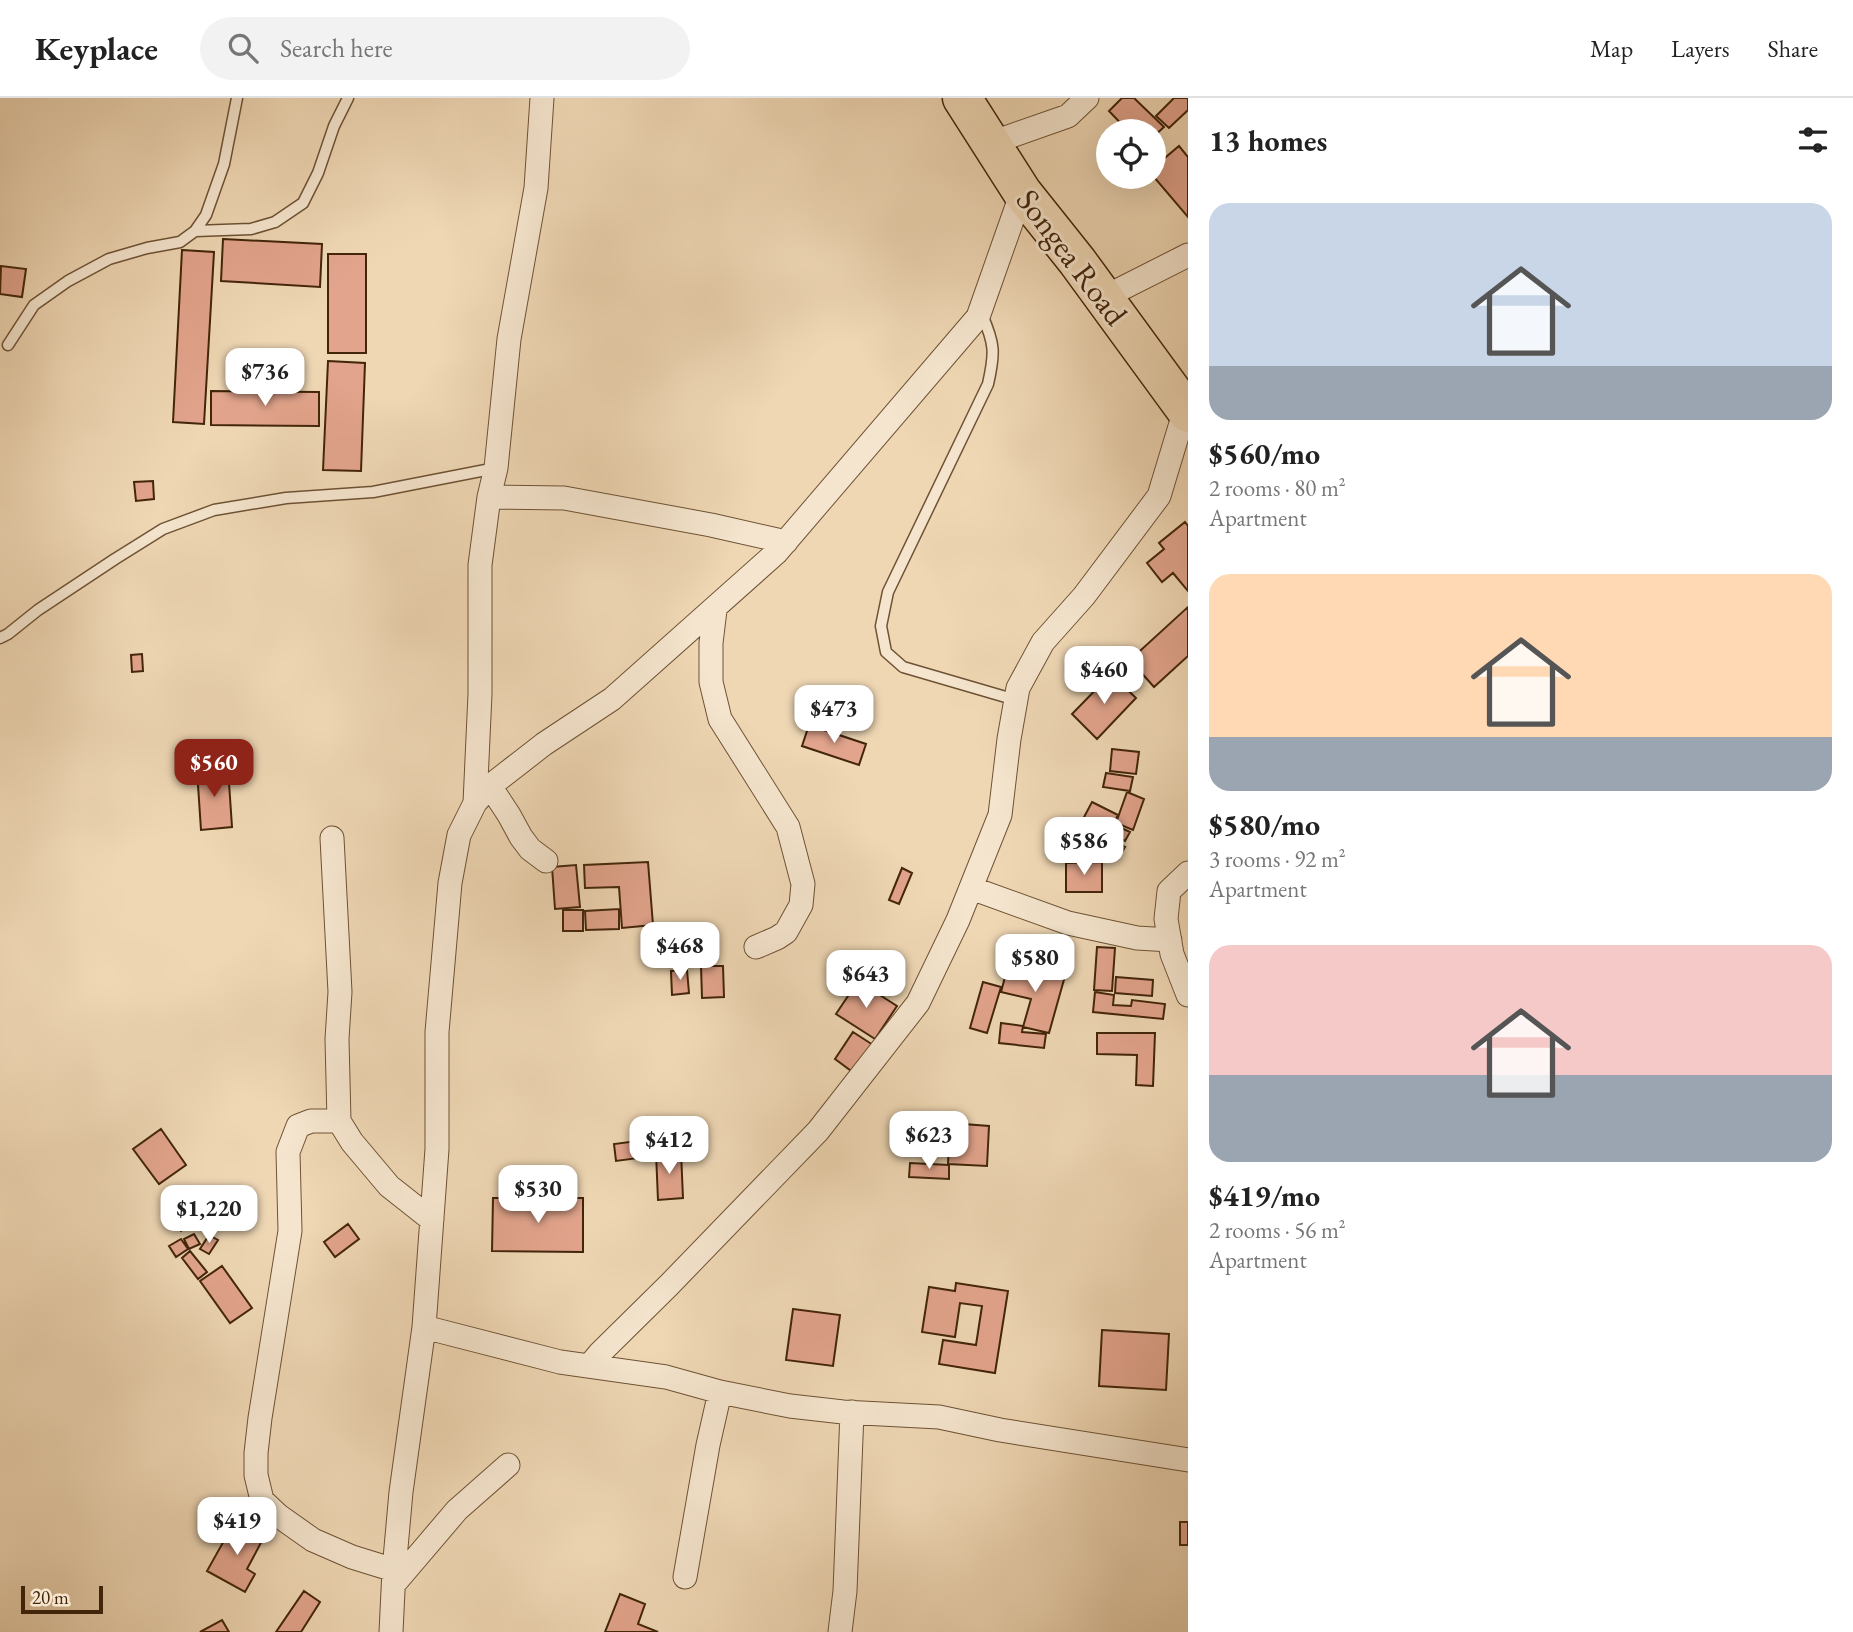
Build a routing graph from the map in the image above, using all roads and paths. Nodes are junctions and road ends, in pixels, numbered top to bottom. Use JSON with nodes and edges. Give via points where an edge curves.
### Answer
{"nodes":[{"id":1,"x":237,"y":98,"type":"edge"},
{"id":2,"x":348,"y":98,"type":"edge"},
{"id":3,"x":542,"y":98,"type":"edge"},
{"id":4,"x":962,"y":98,"type":"edge"},
{"id":5,"x":1087,"y":98,"type":"edge"},
{"id":6,"x":991,"y":143,"type":"junction"},
{"id":7,"x":1022,"y":192,"type":"junction"},
{"id":8,"x":195,"y":231,"type":"junction"},
{"id":9,"x":1188,"y":255,"type":"edge"},
{"id":10,"x":1103,"y":298,"type":"junction"},
{"id":11,"x":981,"y":312,"type":"junction"},
{"id":12,"x":8,"y":345,"type":"dead end"},
{"id":13,"x":1186,"y":411,"type":"edge"},
{"id":14,"x":496,"y":468,"type":"junction"},
{"id":15,"x":489,"y":497,"type":"junction"},
{"id":16,"x":786,"y":542,"type":"junction"},
{"id":17,"x":715,"y":610,"type":"junction"},
{"id":18,"x":0,"y":639,"type":"edge"},
{"id":19,"x":1016,"y":700,"type":"junction"},
{"id":20,"x":490,"y":786,"type":"junction"},
{"id":21,"x":475,"y":803,"type":"junction"},
{"id":22,"x":332,"y":838,"type":"dead end"},
{"id":23,"x":546,"y":861,"type":"dead end"},
{"id":24,"x":1188,"y":873,"type":"edge"},
{"id":25,"x":971,"y":888,"type":"junction"},
{"id":26,"x":1170,"y":940,"type":"junction"},
{"id":27,"x":756,"y":947,"type":"dead end"},
{"id":28,"x":1188,"y":995,"type":"edge"},
{"id":29,"x":339,"y":1121,"type":"junction"},
{"id":30,"x":432,"y":1220,"type":"junction"},
{"id":31,"x":424,"y":1327,"type":"junction"},
{"id":32,"x":589,"y":1366,"type":"junction"},
{"id":33,"x":720,"y":1392,"type":"junction"},
{"id":34,"x":852,"y":1412,"type":"junction"},
{"id":35,"x":1188,"y":1460,"type":"edge"},
{"id":36,"x":508,"y":1465,"type":"dead end"},
{"id":37,"x":394,"y":1577,"type":"junction"},
{"id":38,"x":685,"y":1577,"type":"dead end"},
{"id":39,"x":391,"y":1632,"type":"edge"},
{"id":40,"x":840,"y":1632,"type":"edge"}],
"edges":[{"from":1,"to":8,"type":"lane","via":[[224,164],[206,215]]},
{"from":2,"to":8,"type":"lane","via":[[303,203],[275,222],[251,229]]},
{"from":3,"to":14,"type":"street","via":[[536,188],[509,339]]},
{"from":4,"to":6,"type":"highway","name":"Songea Road"},
{"from":5,"to":6,"type":"street","via":[[1068,117]]},
{"from":6,"to":7,"type":"highway","name":"Songea Road"},
{"from":7,"to":10,"type":"highway","name":"Songea Road"},
{"from":7,"to":11,"type":"street"},
{"from":8,"to":12,"type":"lane","via":[[180,242],[109,259],[68,281],[34,305]]},
{"from":9,"to":10,"type":"street"},
{"from":10,"to":13,"type":"highway","name":"Songea Road"},
{"from":11,"to":16,"type":"street"},
{"from":11,"to":19,"type":"lane","via":[[994,357],[988,384],[888,592],[881,626],[886,652],[903,667]]},
{"from":13,"to":19,"type":"street","via":[[1159,496],[1043,642]]},
{"from":14,"to":15,"type":"street"},
{"from":14,"to":18,"type":"lane","via":[[373,492],[286,498],[214,510],[153,535]]},
{"from":15,"to":16,"type":"street","via":[[564,498]]},
{"from":15,"to":21,"type":"street","via":[[480,565]]},
{"from":16,"to":17,"type":"street"},
{"from":17,"to":20,"type":"street","via":[[612,699]]},
{"from":17,"to":27,"type":"street","via":[[711,682],[720,719],[788,827],[803,884],[802,905],[786,932]]},
{"from":19,"to":25,"type":"street","via":[[1000,815]]},
{"from":20,"to":21,"type":"street"},
{"from":20,"to":23,"type":"street","via":[[521,838]]},
{"from":21,"to":30,"type":"street","via":[[459,835],[449,896],[437,1032]]},
{"from":22,"to":29,"type":"street","via":[[340,992]]},
{"from":24,"to":26,"type":"street","via":[[1169,891],[1166,919]]},
{"from":25,"to":26,"type":"street","via":[[1068,923]]},
{"from":25,"to":32,"type":"street","via":[[918,1003],[818,1130]]},
{"from":26,"to":28,"type":"street"},
{"from":29,"to":30,"type":"street","via":[[389,1186]]},
{"from":29,"to":37,"type":"street","via":[[298,1126],[288,1152],[290,1231],[260,1418],[256,1475],[262,1500],[279,1516],[313,1540]]},
{"from":30,"to":31,"type":"street"},
{"from":31,"to":32,"type":"street"},
{"from":31,"to":37,"type":"street"},
{"from":32,"to":33,"type":"street","via":[[666,1377]]},
{"from":33,"to":34,"type":"street"},
{"from":33,"to":38,"type":"street"},
{"from":34,"to":35,"type":"street","via":[[939,1417]]},
{"from":34,"to":40,"type":"street"},
{"from":36,"to":37,"type":"street","via":[[457,1510]]},
{"from":37,"to":39,"type":"street"}]}
